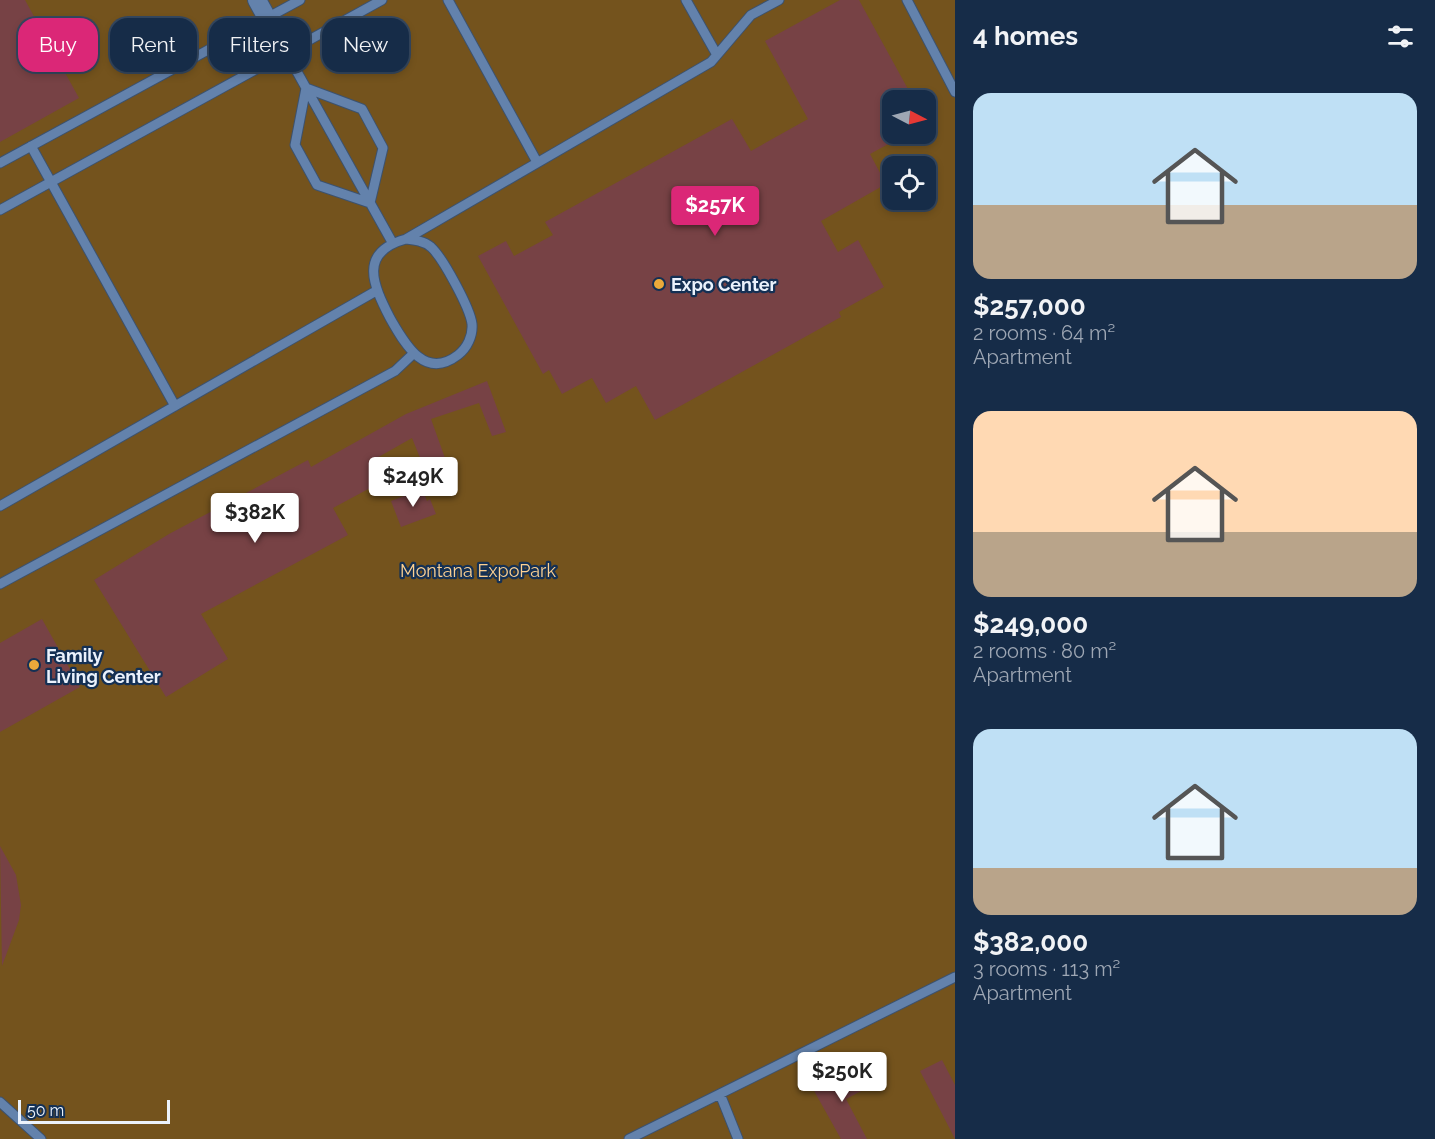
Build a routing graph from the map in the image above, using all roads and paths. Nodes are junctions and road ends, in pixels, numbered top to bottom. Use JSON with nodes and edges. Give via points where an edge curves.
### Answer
{"nodes":[{"id":1,"x":257,"y":0,"type":"edge"},
{"id":2,"x":300,"y":0,"type":"edge"},
{"id":3,"x":382,"y":0,"type":"edge"},
{"id":4,"x":448,"y":0,"type":"edge"},
{"id":5,"x":686,"y":0,"type":"edge"},
{"id":6,"x":779,"y":0,"type":"edge"},
{"id":7,"x":907,"y":0,"type":"edge"},
{"id":8,"x":267,"y":18,"type":"joint"},
{"id":9,"x":310,"y":39,"type":"edge"},
{"id":10,"x":209,"y":49,"type":"edge"},
{"id":11,"x":717,"y":55,"type":"junction"},
{"id":12,"x":250,"y":72,"type":"edge"},
{"id":13,"x":297,"y":72,"type":"edge"},
{"id":14,"x":306,"y":88,"type":"junction"},
{"id":15,"x":955,"y":92,"type":"edge"},
{"id":16,"x":31,"y":146,"type":"junction"},
{"id":17,"x":537,"y":162,"type":"junction"},
{"id":18,"x":0,"y":163,"type":"edge"},
{"id":19,"x":51,"y":182,"type":"junction"},
{"id":20,"x":370,"y":203,"type":"junction"},
{"id":21,"x":0,"y":210,"type":"edge"},
{"id":22,"x":406,"y":238,"type":"junction"},
{"id":23,"x":392,"y":242,"type":"junction"},
{"id":24,"x":376,"y":291,"type":"junction"},
{"id":25,"x":413,"y":354,"type":"junction"},
{"id":26,"x":175,"y":406,"type":"junction"},
{"id":27,"x":0,"y":506,"type":"edge"},
{"id":28,"x":0,"y":584,"type":"edge"},
{"id":29,"x":955,"y":977,"type":"edge"},
{"id":30,"x":720,"y":1094,"type":"junction"},
{"id":31,"x":0,"y":1102,"type":"edge"},
{"id":32,"x":41,"y":1139,"type":"edge"},
{"id":33,"x":629,"y":1139,"type":"edge"},
{"id":34,"x":738,"y":1139,"type":"edge"}],
"edges":[{"from":1,"to":8,"type":"street"},
{"from":2,"to":8,"type":"lane"},
{"from":3,"to":9,"type":"lane"},
{"from":4,"to":17,"type":"lane"},
{"from":5,"to":11,"type":"lane"},
{"from":6,"to":11,"type":"lane","via":[[751,15]]},
{"from":7,"to":15,"type":"lane"},
{"from":10,"to":16,"type":"lane"},
{"from":11,"to":17,"type":"lane"},
{"from":12,"to":19,"type":"lane"},
{"from":13,"to":14,"type":"lane"},
{"from":14,"to":20,"type":"lane"},
{"from":14,"to":20,"type":"lane","via":[[295,145],[317,185]]},
{"from":14,"to":20,"type":"lane","via":[[362,109],[383,148]]},
{"from":16,"to":18,"type":"lane"},
{"from":16,"to":19,"type":"lane"},
{"from":17,"to":22,"type":"lane"},
{"from":19,"to":21,"type":"lane"},
{"from":19,"to":26,"type":"lane"},
{"from":20,"to":23,"type":"lane"},
{"from":22,"to":23,"type":"lane"},
{"from":22,"to":25,"type":"lane","via":[[425,244],[440,258],[472,325],[464,351],[453,359],[439,363]]},
{"from":23,"to":24,"type":"lane","via":[[374,263]]},
{"from":24,"to":25,"type":"lane"},
{"from":24,"to":26,"type":"lane"},
{"from":25,"to":28,"type":"lane","via":[[395,371]]},
{"from":26,"to":27,"type":"lane"},
{"from":29,"to":30,"type":"lane"},
{"from":30,"to":33,"type":"lane"},
{"from":30,"to":34,"type":"lane"},
{"from":31,"to":32,"type":"lane"}]}
